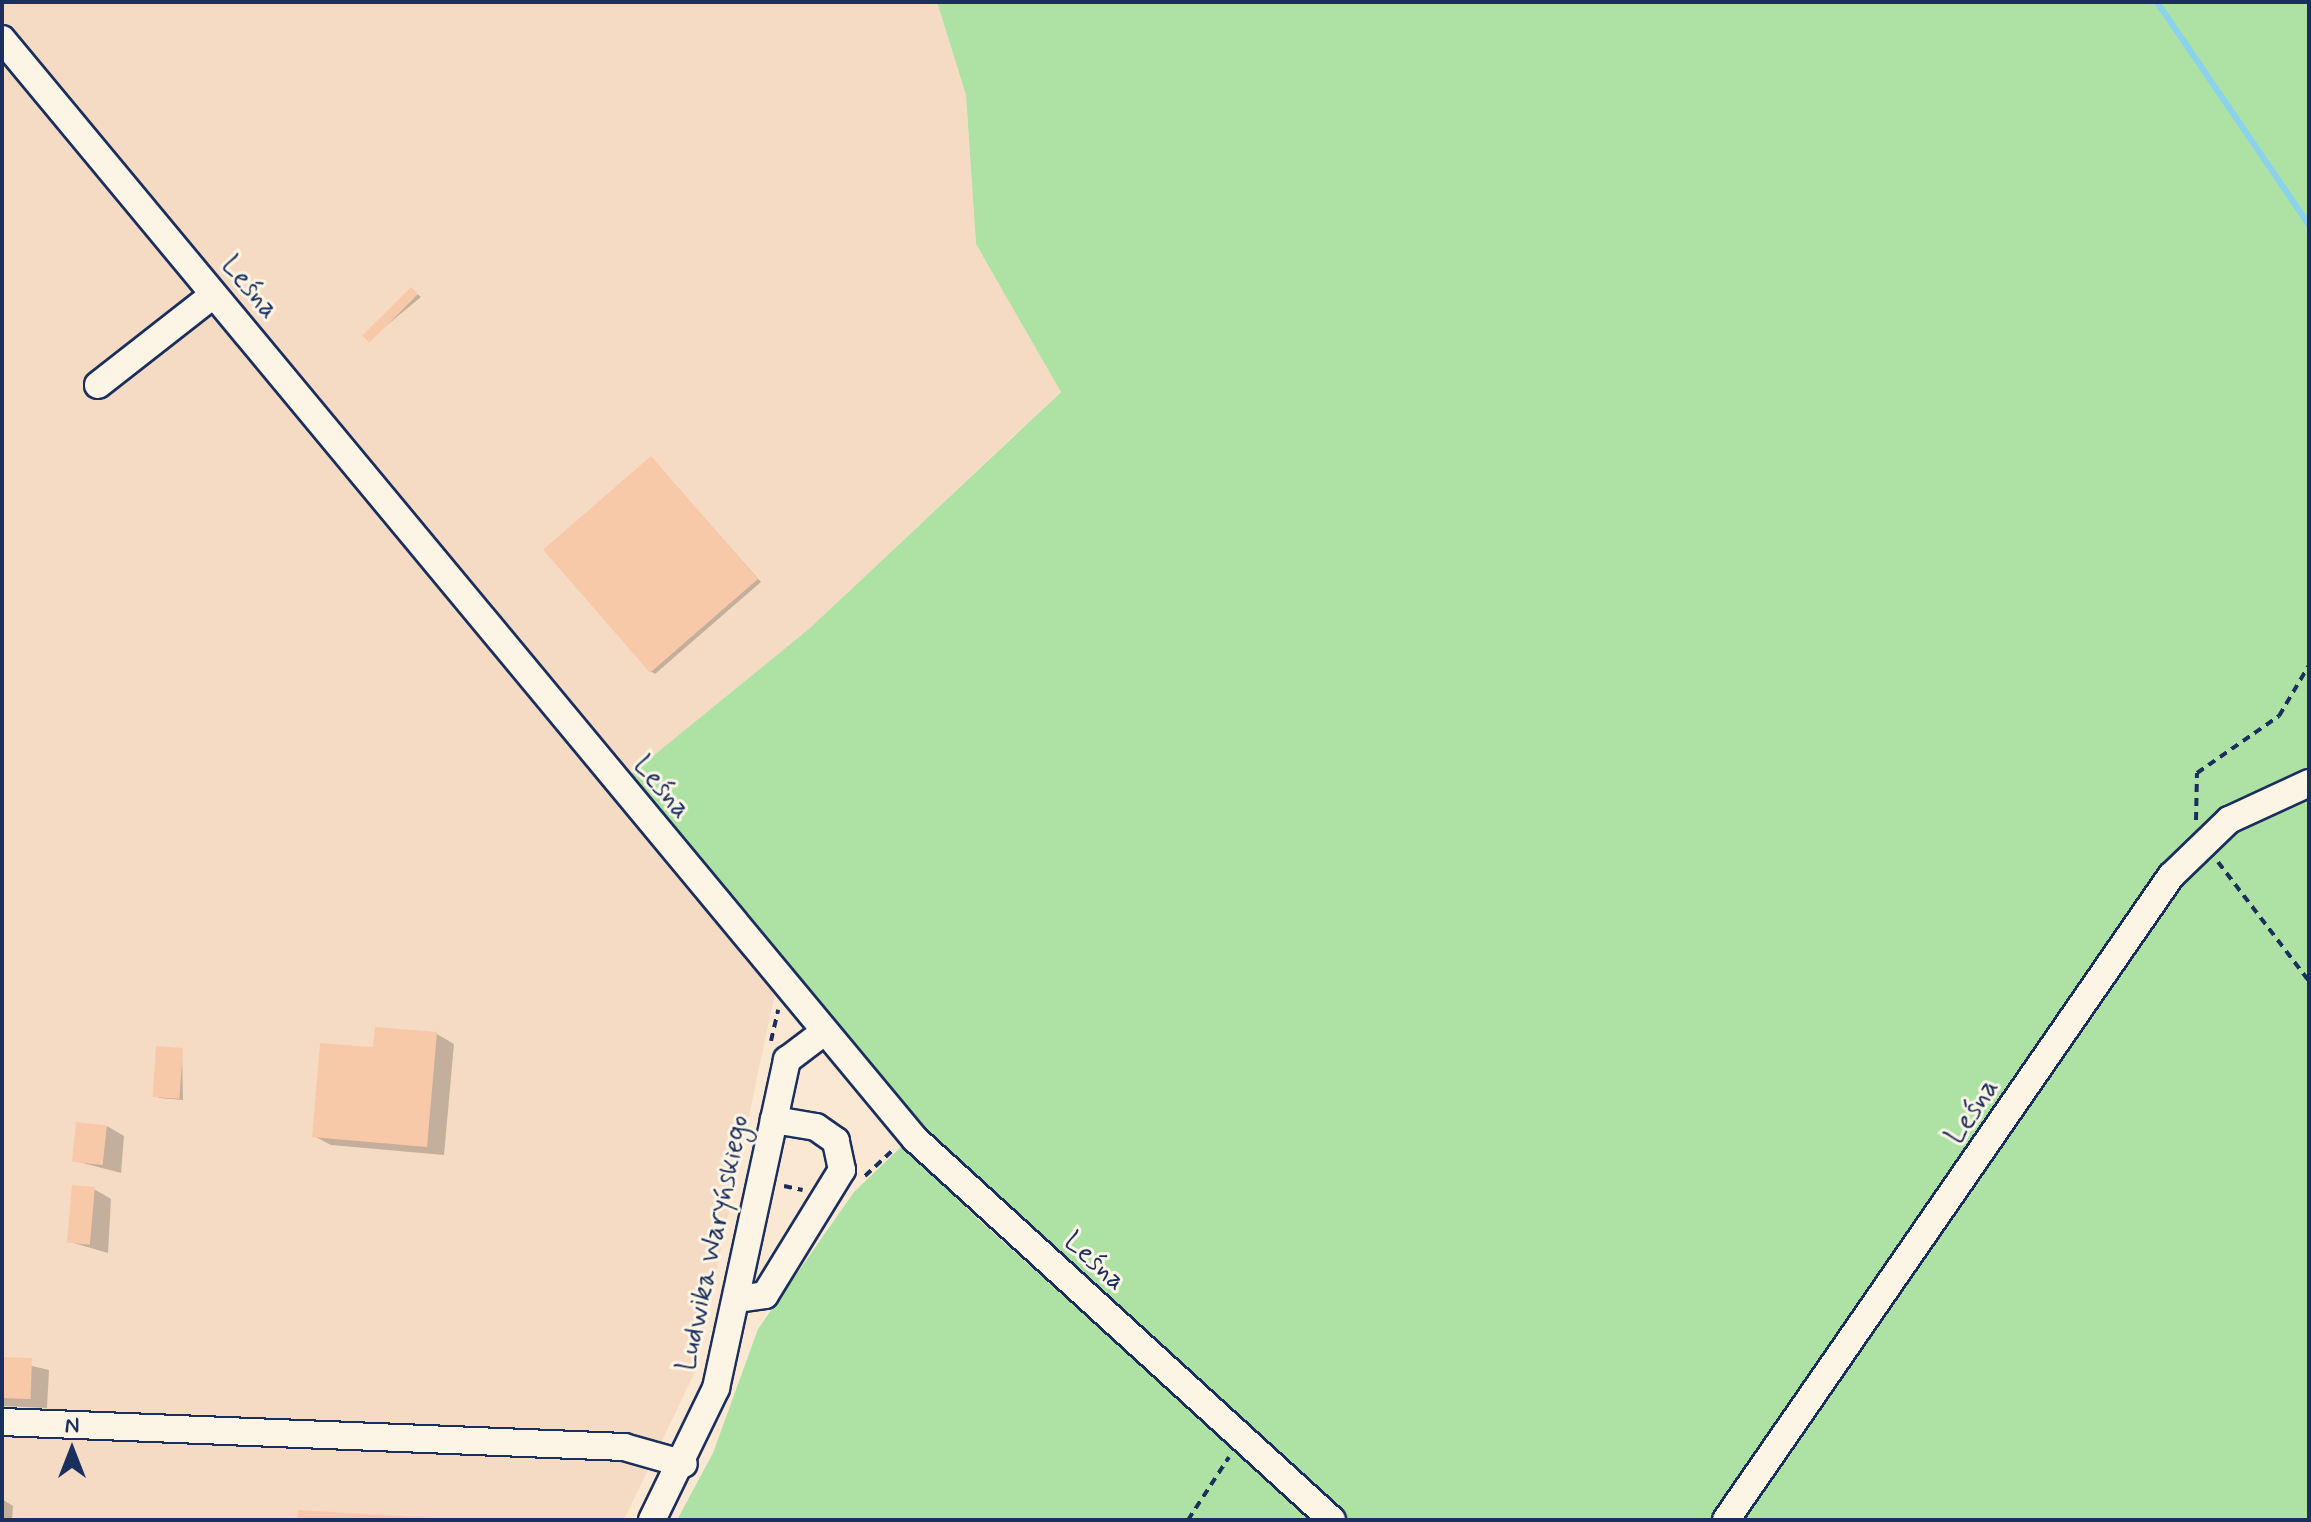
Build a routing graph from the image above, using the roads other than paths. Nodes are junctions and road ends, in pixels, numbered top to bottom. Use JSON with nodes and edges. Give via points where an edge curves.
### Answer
{"nodes":[{"id":1,"x":2,"y":39,"type":"edge"},
{"id":2,"x":213,"y":295,"type":"junction"},
{"id":3,"x":98,"y":385,"type":"dead end"},
{"id":4,"x":2309,"y":783,"type":"edge"},
{"id":5,"x":824,"y":1032,"type":"junction"},
{"id":6,"x":774,"y":1120,"type":"junction"},
{"id":7,"x":738,"y":1299,"type":"junction"},
{"id":8,"x":2,"y":1422,"type":"edge"},
{"id":9,"x":684,"y":1464,"type":"junction"},
{"id":10,"x":652,"y":1520,"type":"edge"},
{"id":11,"x":1332,"y":1520,"type":"edge"},
{"id":12,"x":1726,"y":1520,"type":"edge"}],
"edges":[{"from":1,"to":2,"type":"street","name":"Leśna"},
{"from":2,"to":3,"type":"street"},
{"from":2,"to":5,"type":"street","name":"Leśna"},
{"from":4,"to":12,"type":"street","name":"Leśna","via":[[2229,820],[2171,876]]},
{"from":5,"to":6,"type":"street","name":"Ludwika Waryńskiego","via":[[787,1060]]},
{"from":5,"to":11,"type":"street","name":"Leśna","via":[[950,1175]]},
{"from":6,"to":7,"type":"street","name":"Ludwika Waryńskiego"},
{"from":6,"to":7,"type":"street","via":[[816,1127],[836,1141],[842,1170],[765,1295]]},
{"from":7,"to":9,"type":"street","name":"Ludwika Waryńskiego","via":[[716,1388]]},
{"from":8,"to":9,"type":"street","via":[[624,1447]]},
{"from":9,"to":10,"type":"street","name":"Ludwika Waryńskiego"}]}
